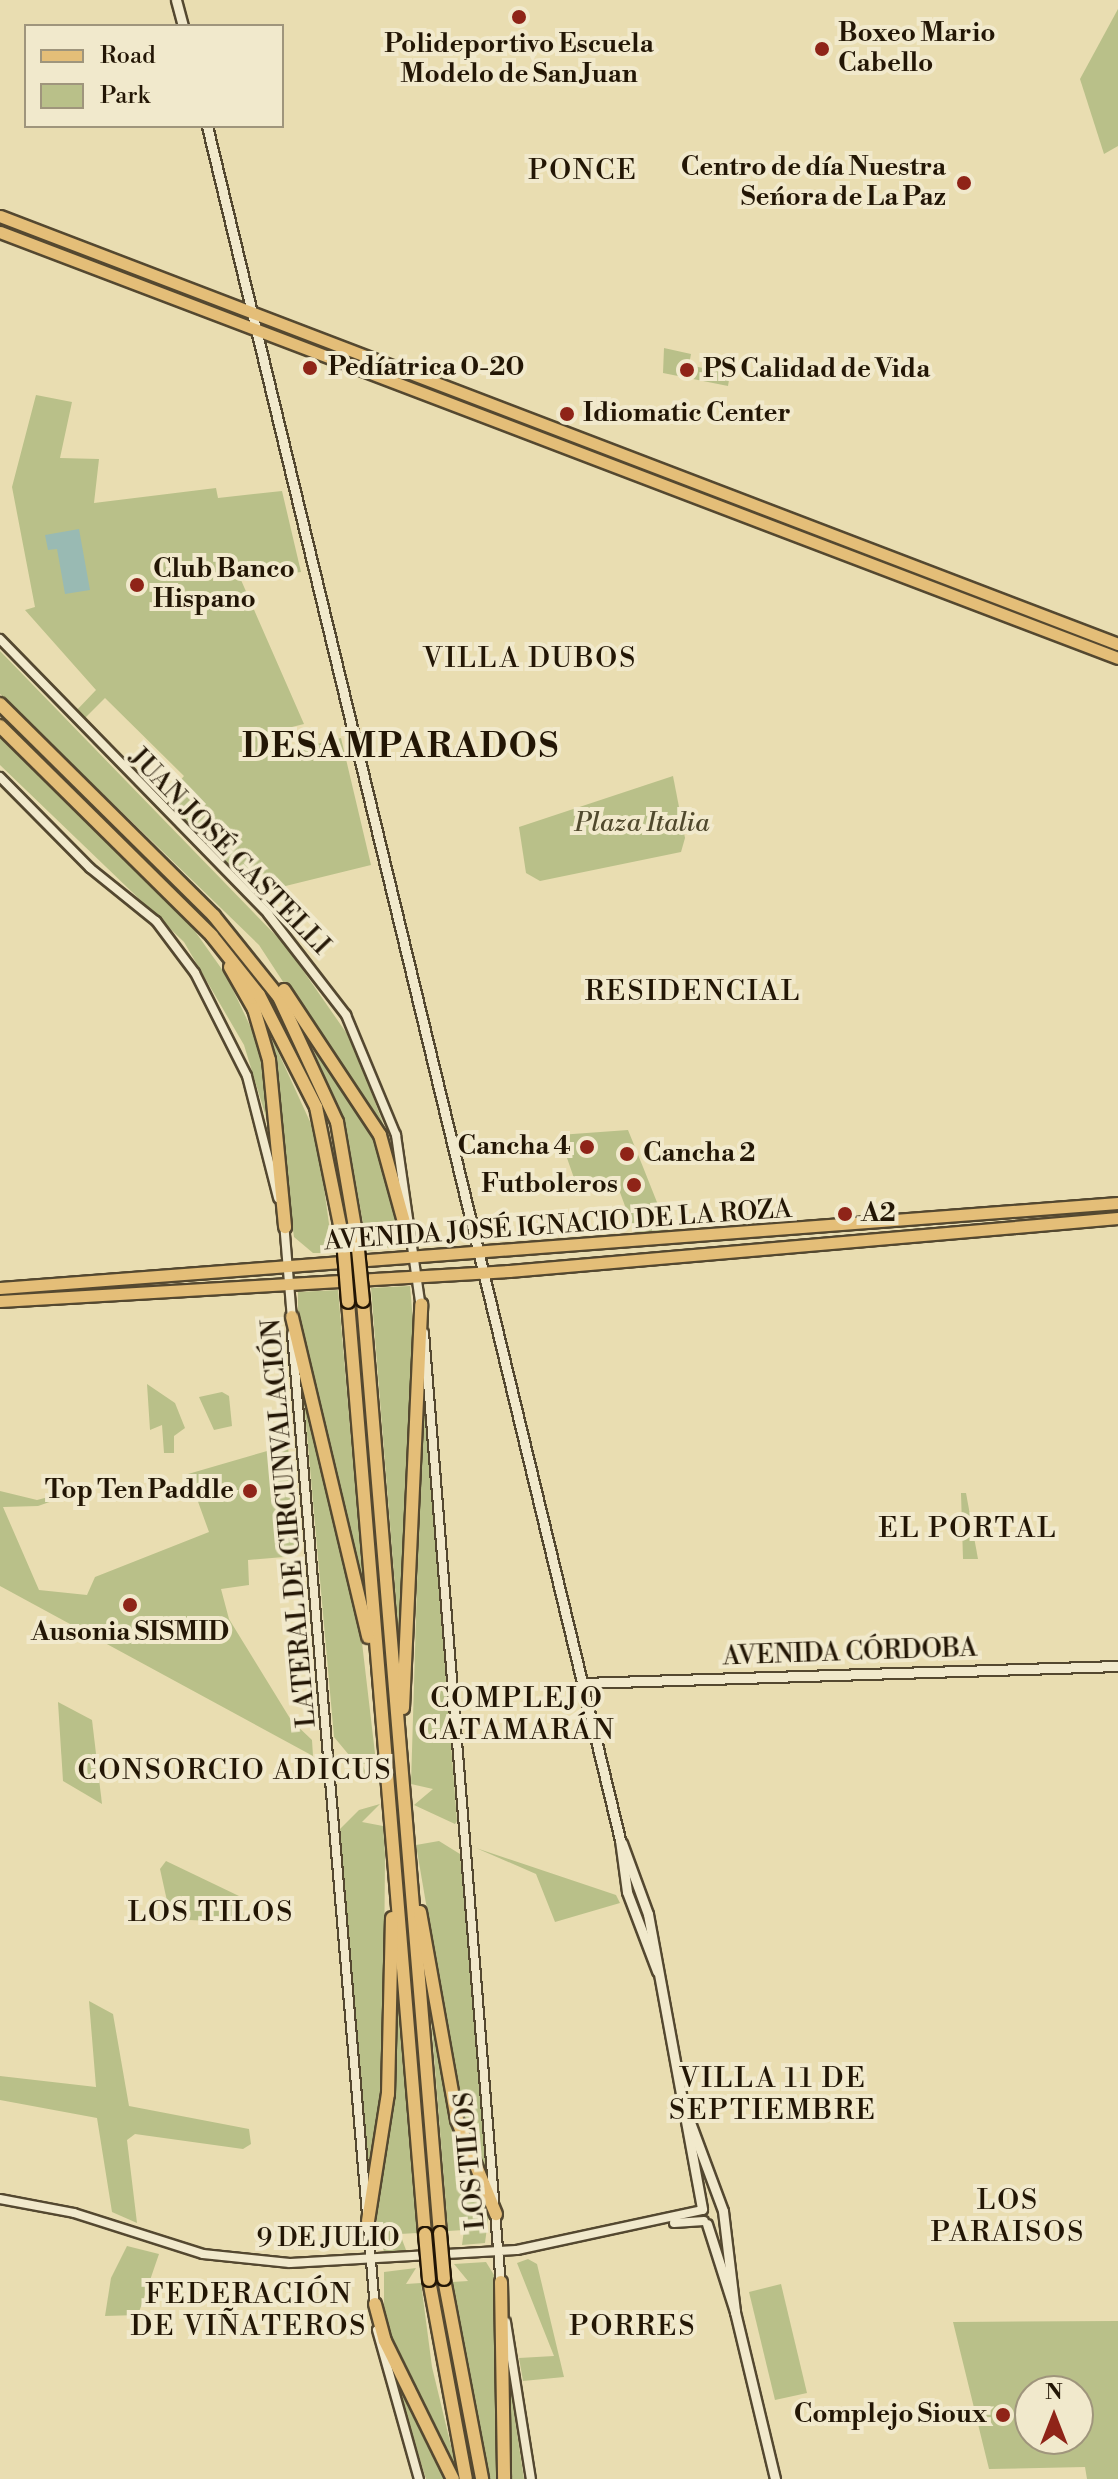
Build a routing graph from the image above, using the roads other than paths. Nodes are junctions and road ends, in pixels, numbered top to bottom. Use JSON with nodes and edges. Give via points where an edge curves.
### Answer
{"nodes":[{"id":1,"x":176,"y":0,"type":"edge"},
{"id":2,"x":182,"y":24,"type":"edge"},
{"id":3,"x":207,"y":128,"type":"edge"},
{"id":4,"x":0,"y":216,"type":"edge"},
{"id":5,"x":0,"y":232,"type":"edge"},
{"id":6,"x":253,"y":312,"type":"junction"},
{"id":7,"x":257,"y":329,"type":"junction"},
{"id":8,"x":0,"y":639,"type":"edge"},
{"id":9,"x":1118,"y":644,"type":"edge"},
{"id":10,"x":1118,"y":658,"type":"edge"},
{"id":11,"x":0,"y":704,"type":"edge"},
{"id":12,"x":0,"y":726,"type":"edge"},
{"id":13,"x":0,"y":777,"type":"edge"},
{"id":14,"x":187,"y":888,"type":"junction"},
{"id":15,"x":204,"y":927,"type":"junction"},
{"id":16,"x":1118,"y":1203,"type":"edge"},
{"id":17,"x":1118,"y":1218,"type":"edge"},
{"id":18,"x":404,"y":1222,"type":"junction"},
{"id":19,"x":285,"y":1227,"type":"junction"},
{"id":20,"x":480,"y":1255,"type":"junction"},
{"id":21,"x":411,"y":1259,"type":"junction"},
{"id":22,"x":289,"y":1268,"type":"junction"},
{"id":23,"x":484,"y":1272,"type":"junction"},
{"id":24,"x":417,"y":1277,"type":"junction"},
{"id":25,"x":290,"y":1284,"type":"junction"},
{"id":26,"x":0,"y":1288,"type":"edge"},
{"id":27,"x":0,"y":1301,"type":"edge"},
{"id":28,"x":421,"y":1304,"type":"junction"},
{"id":29,"x":292,"y":1317,"type":"junction"},
{"id":30,"x":1118,"y":1666,"type":"edge"},
{"id":31,"x":583,"y":1683,"type":"junction"},
{"id":32,"x":385,"y":1752,"type":"junction"},
{"id":33,"x":401,"y":1755,"type":"junction"},
{"id":34,"x":620,"y":1840,"type":"junction"},
{"id":35,"x":410,"y":1868,"type":"junction"},
{"id":36,"x":395,"y":1871,"type":"junction"},
{"id":37,"x":640,"y":1888,"type":"junction"},
{"id":38,"x":627,"y":1890,"type":"junction"},
{"id":39,"x":647,"y":1915,"type":"junction"},
{"id":40,"x":635,"y":1919,"type":"junction"},
{"id":41,"x":657,"y":1971,"type":"junction"},
{"id":42,"x":687,"y":2114,"type":"junction"},
{"id":43,"x":0,"y":2199,"type":"edge"},
{"id":44,"x":718,"y":2204,"type":"junction"},
{"id":45,"x":702,"y":2210,"type":"junction"},
{"id":46,"x":496,"y":2214,"type":"junction"},
{"id":47,"x":723,"y":2218,"type":"junction"},
{"id":48,"x":368,"y":2221,"type":"junction"},
{"id":49,"x":662,"y":2223,"type":"junction"},
{"id":50,"x":705,"y":2223,"type":"junction"},
{"id":51,"x":499,"y":2252,"type":"junction"},
{"id":52,"x":370,"y":2261,"type":"junction"},
{"id":53,"x":501,"y":2282,"type":"junction"},
{"id":54,"x":375,"y":2304,"type":"junction"},
{"id":55,"x":735,"y":2312,"type":"junction"},
{"id":56,"x":419,"y":2479,"type":"edge"},
{"id":57,"x":453,"y":2479,"type":"edge"},
{"id":58,"x":466,"y":2479,"type":"edge"},
{"id":59,"x":482,"y":2479,"type":"edge"},
{"id":60,"x":504,"y":2479,"type":"edge"},
{"id":61,"x":531,"y":2479,"type":"edge"},
{"id":62,"x":775,"y":2479,"type":"edge"}],
"edges":[{"from":1,"to":2,"type":"main road"},
{"from":3,"to":6,"type":"main road"},
{"from":4,"to":6,"type":"main road"},
{"from":5,"to":7,"type":"main road"},
{"from":6,"to":7,"type":"main road"},
{"from":6,"to":9,"type":"main road"},
{"from":7,"to":10,"type":"main road"},
{"from":7,"to":20,"type":"main road"},
{"from":8,"to":18,"type":"street","name":"JUAN JOSÉ CASTELLI","via":[[268,914],[333,994],[392,1117]]},
{"from":11,"to":14,"type":"highway"},
{"from":12,"to":15,"type":"highway"},
{"from":13,"to":19,"type":"street","name":"LATERAL DE CIRCUNVALACIÓN","via":[[90,868],[156,921],[198,979],[252,1088]]},
{"from":14,"to":18,"type":"highway","via":[[258,955],[372,1122],[392,1163]]},
{"from":14,"to":33,"type":"highway","bridge":true,"via":[[252,960],[307,1047],[342,1141],[363,1301]]},
{"from":15,"to":19,"type":"highway","via":[[244,989],[264,1040]]},
{"from":15,"to":32,"type":"highway","bridge":true,"via":[[259,995],[300,1067],[330,1154],[343,1240]]},
{"from":16,"to":20,"type":"main road","name":"AVENIDA JOSÉ IGNACIO DE LA ROZA"},
{"from":17,"to":23,"type":"main road","name":"AVENIDA JOSÉ IGNACIO DE LA ROZA"},
{"from":18,"to":21,"type":"street","name":"JUAN JOSÉ CASTELLI"},
{"from":19,"to":22,"type":"street","name":"LATERAL DE CIRCUNVALACIÓN"},
{"from":20,"to":21,"type":"main road","name":"AVENIDA JOSÉ IGNACIO DE LA ROZA"},
{"from":20,"to":23,"type":"main road"},
{"from":21,"to":22,"type":"main road","name":"AVENIDA JOSÉ IGNACIO DE LA ROZA"},
{"from":21,"to":24,"type":"street"},
{"from":22,"to":25,"type":"street","name":"LATERAL DE CIRCUNVALACIÓN"},
{"from":22,"to":26,"type":"main road","name":"AVENIDA JOSÉ IGNACIO DE LA ROZA"},
{"from":23,"to":24,"type":"main road","name":"AVENIDA JOSÉ IGNACIO DE LA ROZA"},
{"from":23,"to":31,"type":"main road"},
{"from":24,"to":25,"type":"main road","name":"AVENIDA JOSÉ IGNACIO DE LA ROZA"},
{"from":24,"to":28,"type":"street"},
{"from":25,"to":27,"type":"main road","name":"AVENIDA JOSÉ IGNACIO DE LA ROZA"},
{"from":25,"to":29,"type":"street","name":"LATERAL DE CIRCUNVALACIÓN"},
{"from":28,"to":33,"type":"highway"},
{"from":28,"to":46,"type":"street","name":"LOS TILOS"},
{"from":29,"to":32,"type":"highway","via":[[361,1595]]},
{"from":29,"to":48,"type":"street","name":"LATERAL DE CIRCUNVALACIÓN"},
{"from":30,"to":31,"type":"main road","name":"AVENIDA CÓRDOBA"},
{"from":31,"to":34,"type":"main road"},
{"from":32,"to":36,"type":"highway"},
{"from":33,"to":35,"type":"highway"},
{"from":34,"to":37,"type":"main road"},
{"from":34,"to":38,"type":"main road"},
{"from":35,"to":46,"type":"highway","via":[[454,2109]]},
{"from":35,"to":59,"type":"highway","bridge":true,"via":[[444,2279]]},
{"from":36,"to":48,"type":"highway","via":[[388,2094]]},
{"from":36,"to":58,"type":"highway","bridge":true,"via":[[429,2280]]},
{"from":37,"to":38,"type":"main road"},
{"from":37,"to":39,"type":"main road"},
{"from":38,"to":40,"type":"main road"},
{"from":39,"to":40,"type":"main road"},
{"from":39,"to":41,"type":"main road"},
{"from":40,"to":41,"type":"main road"},
{"from":41,"to":42,"type":"main road"},
{"from":42,"to":44,"type":"main road"},
{"from":42,"to":45,"type":"main road"},
{"from":43,"to":52,"type":"street","name":"9 DE JULIO","via":[[74,2213],[203,2254]]},
{"from":44,"to":45,"type":"main road"},
{"from":44,"to":47,"type":"main road"},
{"from":45,"to":49,"type":"street","name":"9 DE JULIO"},
{"from":45,"to":50,"type":"main road"},
{"from":46,"to":51,"type":"street","name":"LOS TILOS"},
{"from":47,"to":50,"type":"main road"},
{"from":47,"to":55,"type":"main road"},
{"from":48,"to":52,"type":"street","name":"LATERAL DE CIRCUNVALACIÓN"},
{"from":49,"to":50,"type":"street","name":"9 DE JULIO"},
{"from":49,"to":51,"type":"street","name":"9 DE JULIO"},
{"from":50,"to":55,"type":"main road"},
{"from":51,"to":52,"type":"street","name":"9 DE JULIO"},
{"from":51,"to":53,"type":"street","name":"LOS TILOS"},
{"from":52,"to":54,"type":"street","name":"LATERAL DE CIRCUNVALACIÓN"},
{"from":53,"to":60,"type":"highway"},
{"from":53,"to":61,"type":"street","name":"LOS TILOS"},
{"from":54,"to":56,"type":"street","name":"LATERAL DE CIRCUNVALACIÓN","via":[[384,2363]]},
{"from":54,"to":57,"type":"highway","via":[[385,2341]]},
{"from":55,"to":62,"type":"main road"}]}
